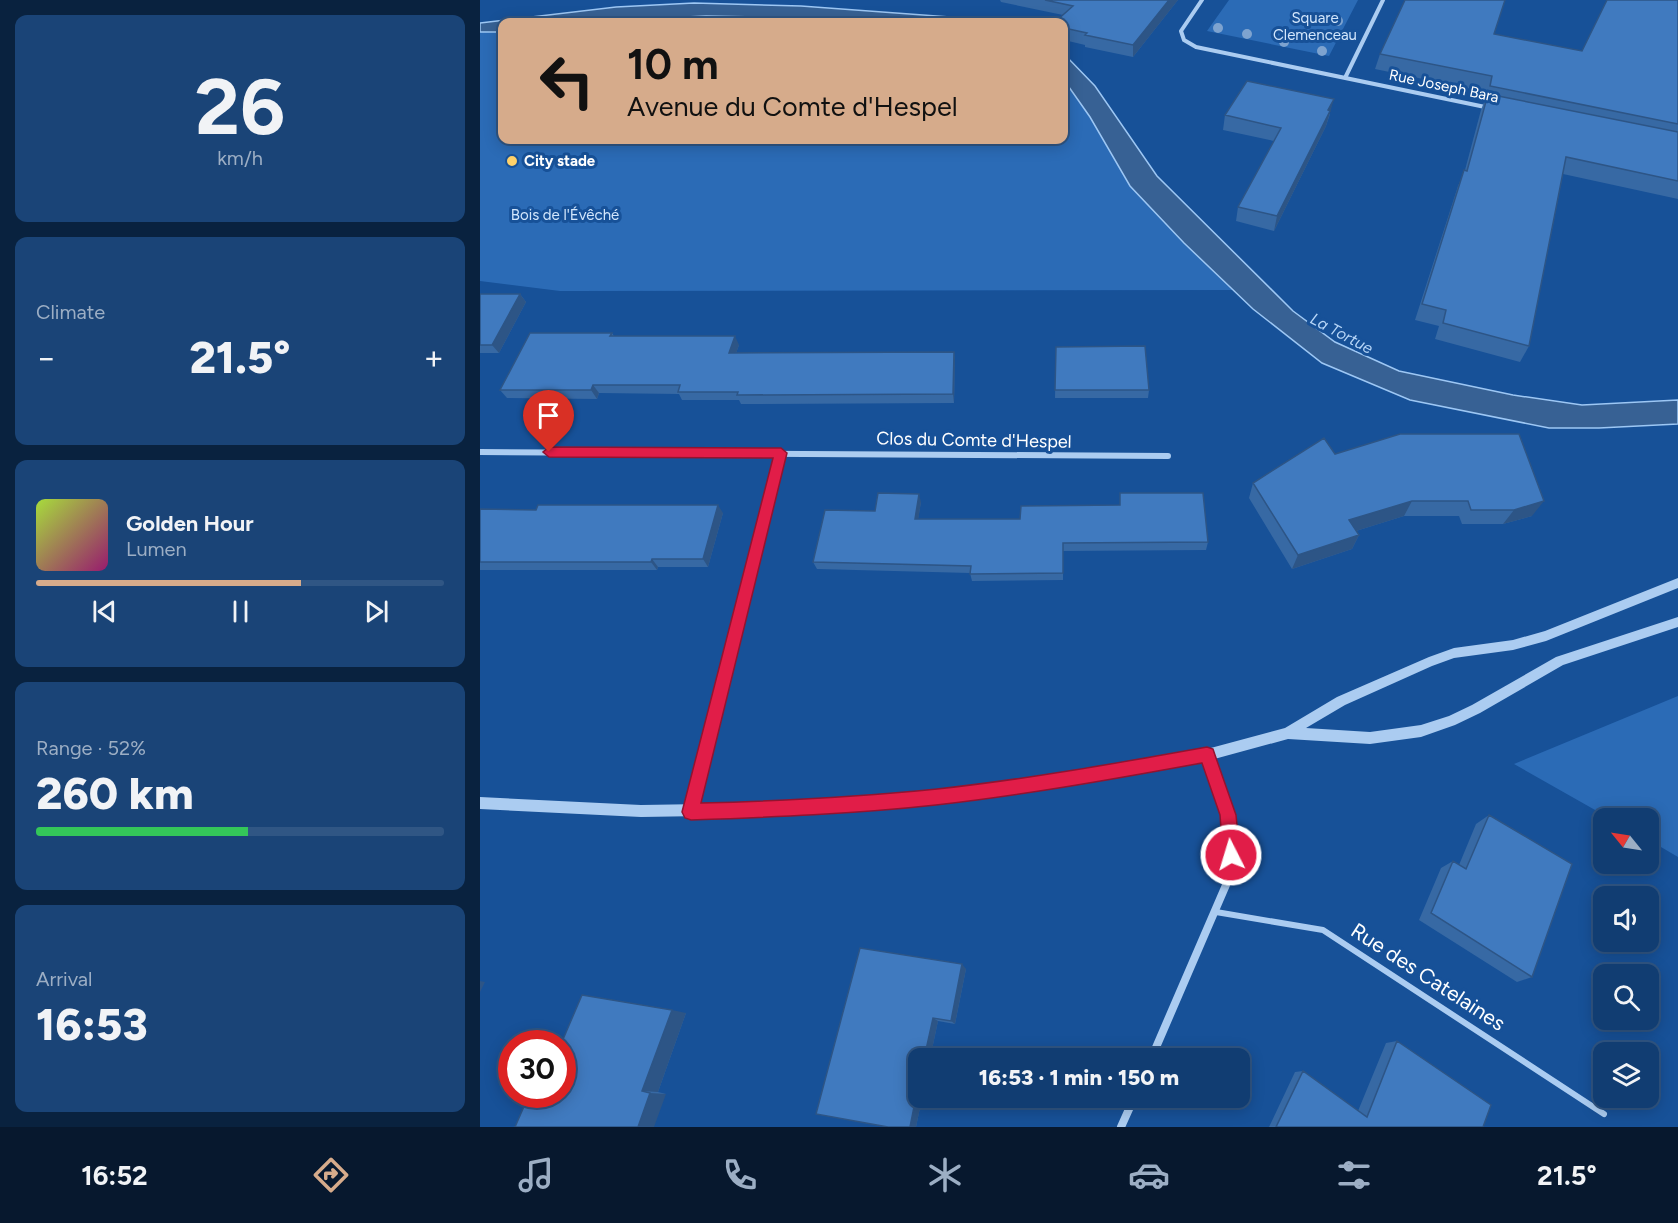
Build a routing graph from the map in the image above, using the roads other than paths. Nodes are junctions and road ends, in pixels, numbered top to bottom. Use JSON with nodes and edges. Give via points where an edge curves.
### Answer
{"nodes":[{"id":1,"x":1202,"y":0,"type":"edge"},
{"id":2,"x":1383,"y":0,"type":"edge"},
{"id":3,"x":1345,"y":78,"type":"junction"},
{"id":4,"x":1493,"y":108,"type":"edge"},
{"id":5,"x":480,"y":452,"type":"edge"},
{"id":6,"x":781,"y":453,"type":"junction"},
{"id":7,"x":1168,"y":456,"type":"dead end"},
{"id":8,"x":1678,"y":583,"type":"edge"},
{"id":9,"x":1678,"y":622,"type":"edge"},
{"id":10,"x":1288,"y":733,"type":"junction"},
{"id":11,"x":1207,"y":755,"type":"junction"},
{"id":12,"x":480,"y":803,"type":"edge"},
{"id":13,"x":691,"y":812,"type":"junction"},
{"id":14,"x":1216,"y":912,"type":"junction"},
{"id":15,"x":1156,"y":1048,"type":"edge"},
{"id":16,"x":1130,"y":1108,"type":"edge"},
{"id":17,"x":1604,"y":1114,"type":"dead end"},
{"id":18,"x":1121,"y":1127,"type":"edge"}],
"edges":[{"from":1,"to":3,"type":"street","name":"Rue Joseph Bara","via":[[1180,31],[1189,44]]},
{"from":2,"to":3,"type":"street"},
{"from":3,"to":4,"type":"street","name":"Rue Joseph Bara"},
{"from":5,"to":6,"type":"street","name":"Clos du Comte d'Hespel"},
{"from":6,"to":7,"type":"street","name":"Clos du Comte d'Hespel"},
{"from":6,"to":13,"type":"street"},
{"from":8,"to":10,"type":"street","via":[[1546,636],[1454,653],[1402,672],[1341,701]]},
{"from":9,"to":10,"type":"street","via":[[1560,661],[1476,709],[1420,731],[1370,738]]},
{"from":10,"to":11,"type":"street"},
{"from":11,"to":13,"type":"street","via":[[938,797],[818,808]]},
{"from":11,"to":14,"type":"street","via":[[1228,815],[1231,855]]},
{"from":12,"to":13,"type":"street"},
{"from":14,"to":15,"type":"street"},
{"from":14,"to":17,"type":"lane","name":"Rue des Catelaines","via":[[1323,930]]},
{"from":16,"to":18,"type":"street"}]}
